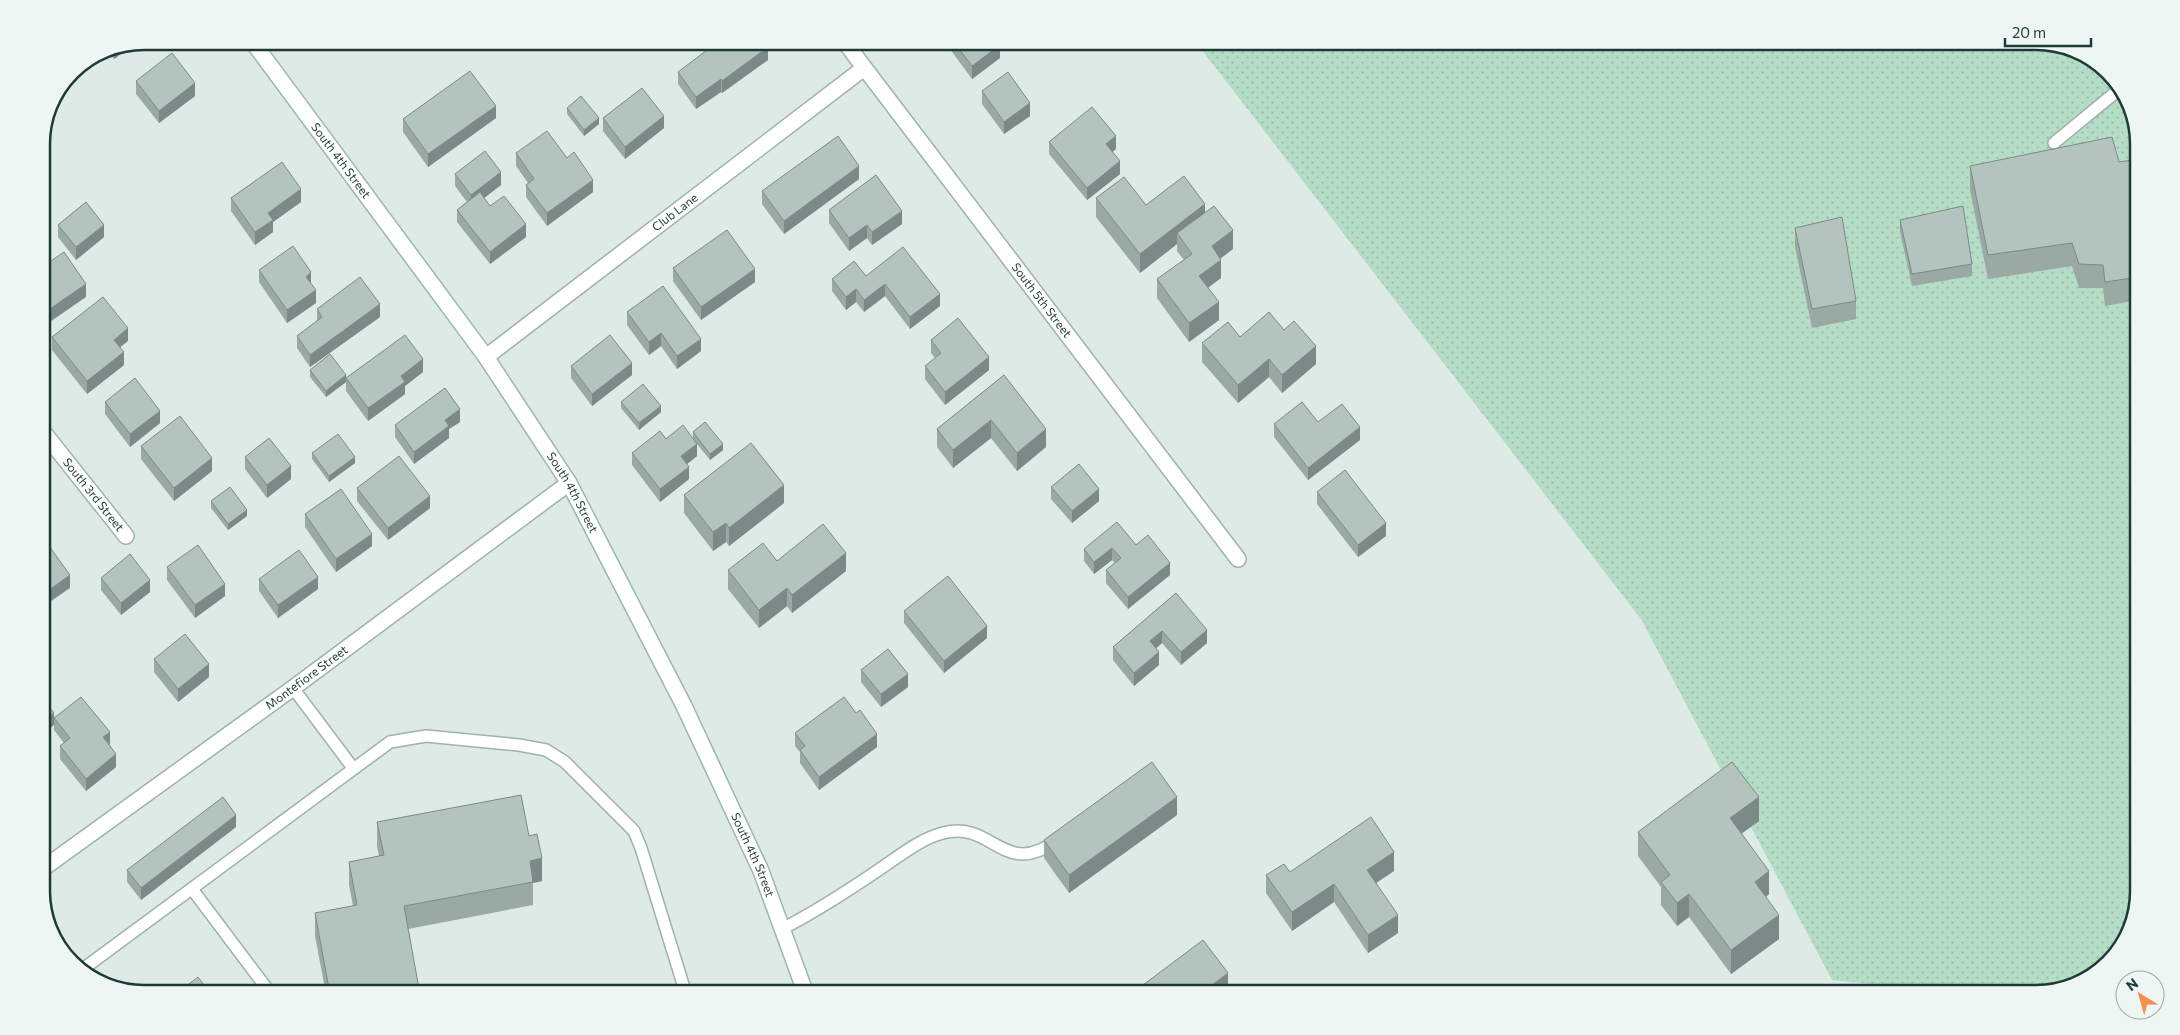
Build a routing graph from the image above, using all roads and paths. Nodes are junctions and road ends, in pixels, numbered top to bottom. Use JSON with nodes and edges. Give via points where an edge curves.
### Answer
{"nodes":[{"id":1,"x":259,"y":50,"type":"edge"},
{"id":2,"x":851,"y":50,"type":"edge"},
{"id":3,"x":864,"y":68,"type":"junction"},
{"id":4,"x":2115,"y":93,"type":"edge"},
{"id":5,"x":2054,"y":143,"type":"dead end"},
{"id":6,"x":486,"y":356,"type":"junction"},
{"id":7,"x":50,"y":439,"type":"edge"},
{"id":8,"x":569,"y":483,"type":"junction"},
{"id":9,"x":126,"y":536,"type":"dead end"},
{"id":10,"x":1238,"y":559,"type":"dead end"},
{"id":11,"x":293,"y":688,"type":"junction"},
{"id":12,"x":353,"y":768,"type":"junction"},
{"id":13,"x":1069,"y":832,"type":"edge"},
{"id":14,"x":50,"y":864,"type":"edge"},
{"id":15,"x":192,"y":889,"type":"junction"},
{"id":16,"x":782,"y":929,"type":"junction"},
{"id":17,"x":87,"y":966,"type":"edge"},
{"id":18,"x":263,"y":985,"type":"edge"},
{"id":19,"x":683,"y":985,"type":"edge"},
{"id":20,"x":803,"y":985,"type":"edge"}],
"edges":[{"from":1,"to":6,"type":"street","name":"South 4th Street"},
{"from":2,"to":3,"type":"street","name":"South 5th Street"},
{"from":3,"to":6,"type":"street","name":"Club Lane"},
{"from":3,"to":10,"type":"street","name":"South 5th Street"},
{"from":4,"to":5,"type":"lane"},
{"from":6,"to":8,"type":"street","name":"South 4th Street"},
{"from":7,"to":9,"type":"street","name":"South 3rd Street"},
{"from":8,"to":11,"type":"street","name":"Montefiore Street"},
{"from":8,"to":16,"type":"street","name":"South 4th Street","via":[[684,706],[761,871]]},
{"from":11,"to":12,"type":"lane"},
{"from":11,"to":14,"type":"street","name":"Montefiore Street"},
{"from":12,"to":15,"type":"lane"},
{"from":12,"to":19,"type":"lane","via":[[390,742],[426,736],[520,745],[546,750],[565,762],[634,831]]},
{"from":13,"to":16,"type":"lane","via":[[1035,854],[1018,855],[964,830],[942,833],[920,842],[824,906]]},
{"from":15,"to":17,"type":"lane"},
{"from":15,"to":18,"type":"lane"},
{"from":16,"to":20,"type":"street","name":"South 4th Street"}]}
